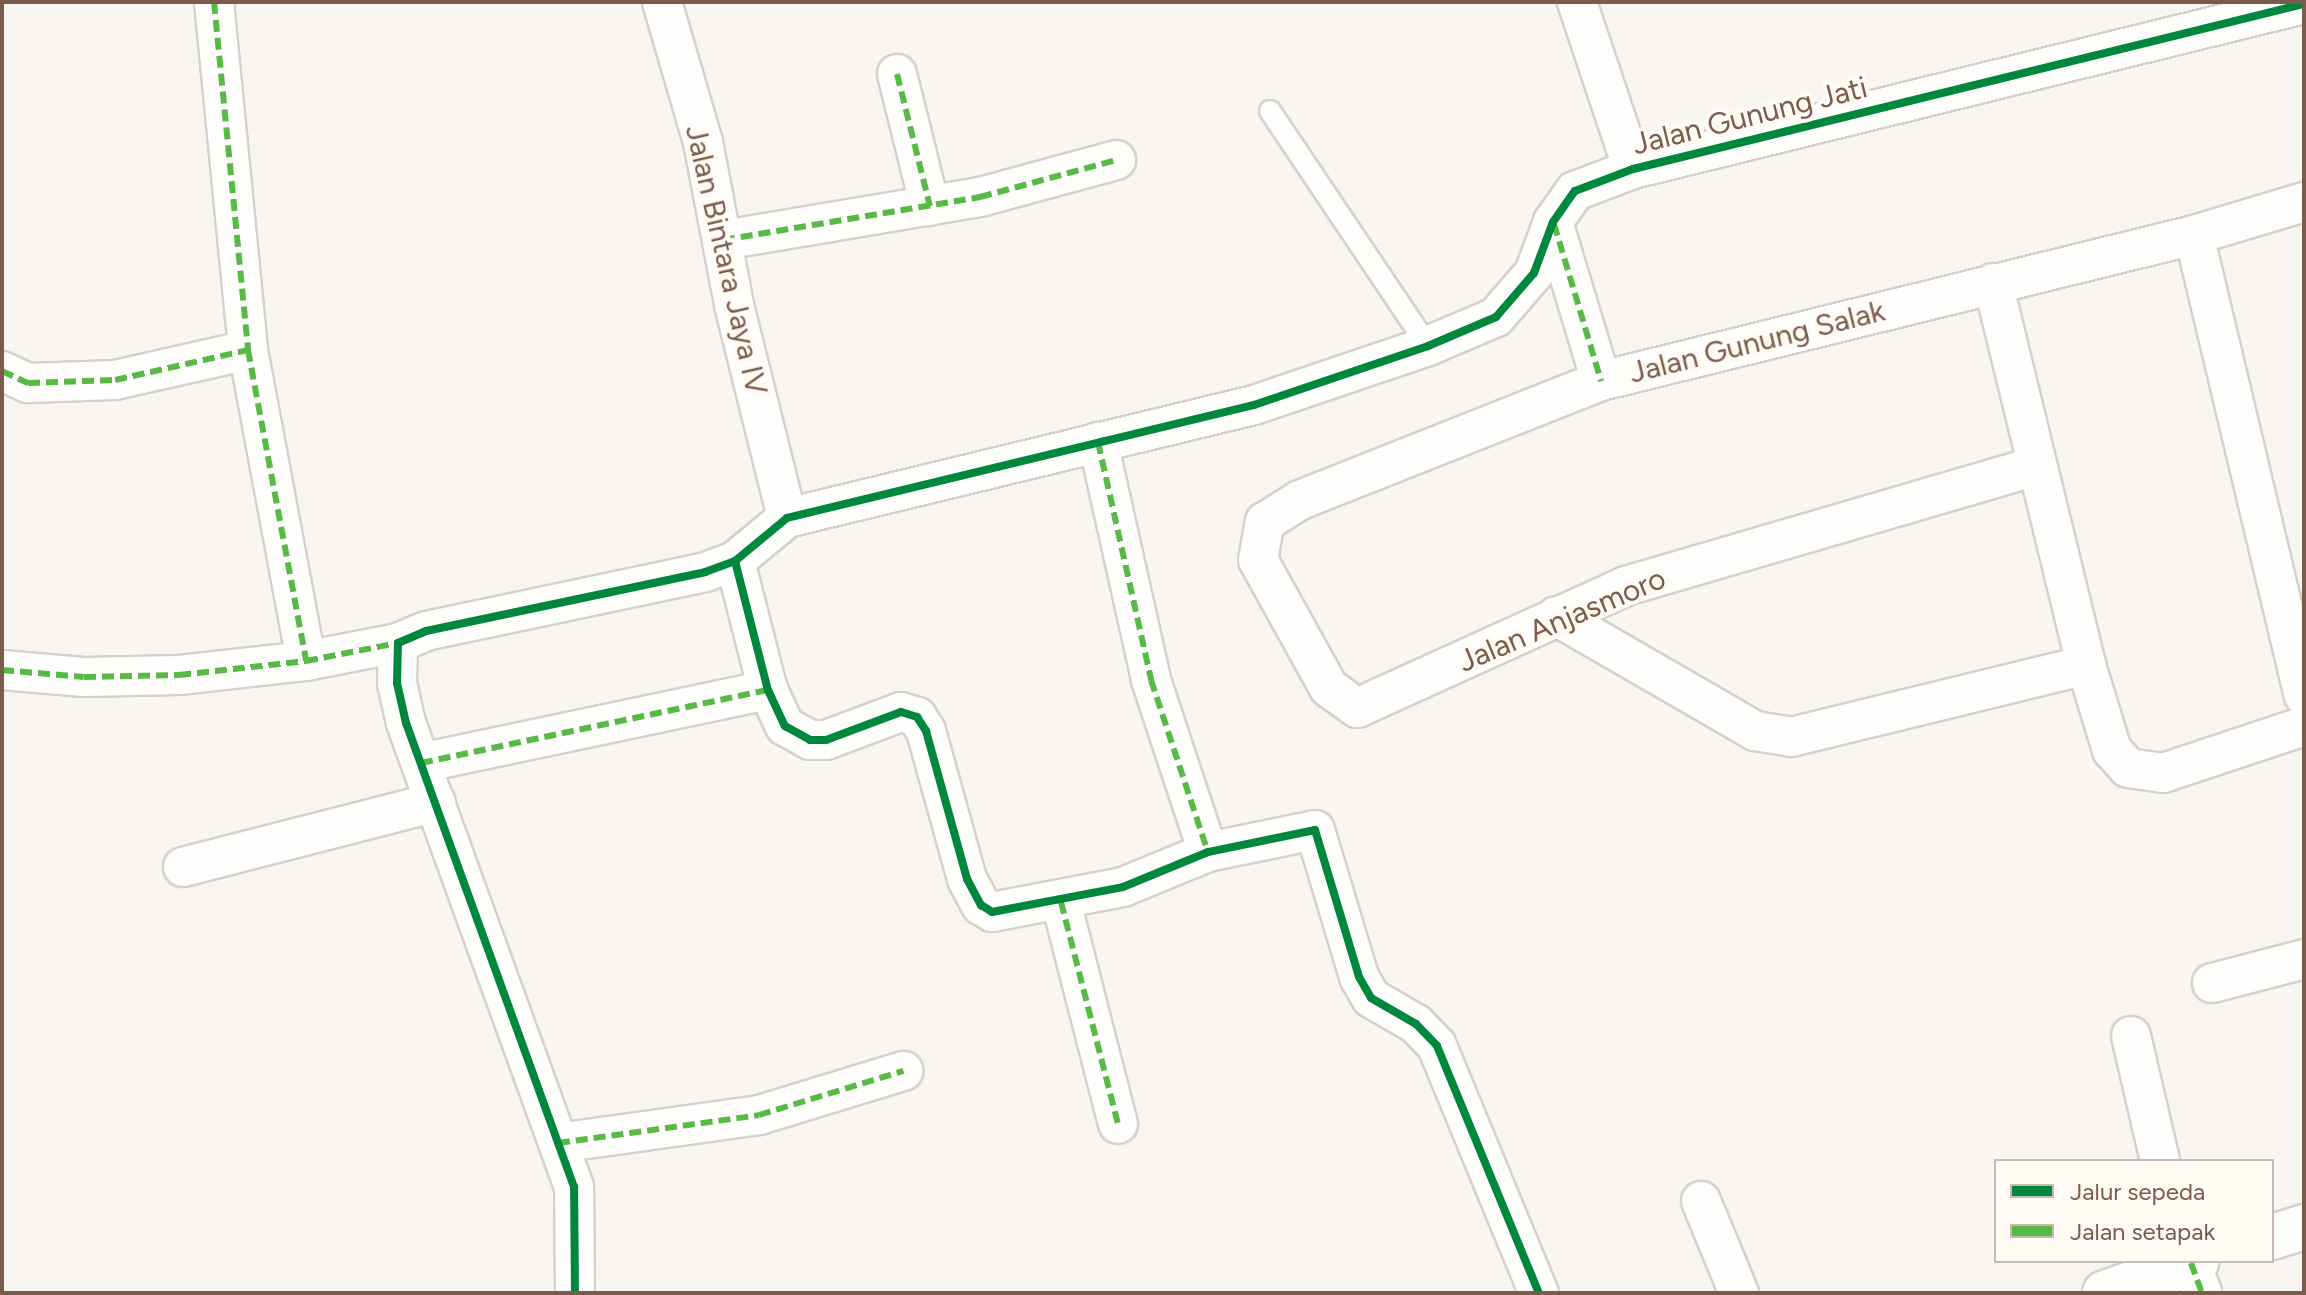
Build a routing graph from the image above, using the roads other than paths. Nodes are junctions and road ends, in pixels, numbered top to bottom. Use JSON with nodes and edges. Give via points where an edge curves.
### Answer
{"nodes":[{"id":1,"x":214,"y":2,"type":"edge"},
{"id":2,"x":662,"y":2,"type":"edge"},
{"id":3,"x":1577,"y":2,"type":"edge"},
{"id":4,"x":2304,"y":4,"type":"edge"},
{"id":5,"x":897,"y":74,"type":"dead end"},
{"id":6,"x":1270,"y":111,"type":"dead end"},
{"id":7,"x":1116,"y":160,"type":"dead end"},
{"id":8,"x":1633,"y":169,"type":"junction"},
{"id":9,"x":2304,"y":202,"type":"edge"},
{"id":10,"x":930,"y":206,"type":"junction"},
{"id":11,"x":1553,"y":222,"type":"junction"},
{"id":12,"x":2194,"y":235,"type":"junction"},
{"id":13,"x":723,"y":240,"type":"junction"},
{"id":14,"x":1993,"y":283,"type":"junction"},
{"id":15,"x":1428,"y":346,"type":"junction"},
{"id":16,"x":248,"y":350,"type":"junction"},
{"id":17,"x":2,"y":371,"type":"edge"},
{"id":18,"x":1601,"y":381,"type":"junction"},
{"id":19,"x":1098,"y":442,"type":"junction"},
{"id":20,"x":2036,"y":466,"type":"junction"},
{"id":21,"x":787,"y":518,"type":"junction"},
{"id":22,"x":1258,"y":560,"type":"joint"},
{"id":23,"x":735,"y":561,"type":"junction"},
{"id":24,"x":1556,"y":616,"type":"junction"},
{"id":25,"x":398,"y":643,"type":"junction"},
{"id":26,"x":306,"y":661,"type":"junction"},
{"id":27,"x":2086,"y":665,"type":"junction"},
{"id":28,"x":2,"y":670,"type":"edge"},
{"id":29,"x":768,"y":690,"type":"junction"},
{"id":30,"x":2304,"y":695,"type":"edge"},
{"id":31,"x":2304,"y":726,"type":"edge"},
{"id":32,"x":421,"y":763,"type":"junction"},
{"id":33,"x":436,"y":802,"type":"junction"},
{"id":34,"x":1208,"y":852,"type":"junction"},
{"id":35,"x":183,"y":867,"type":"dead end"},
{"id":36,"x":1061,"y":902,"type":"junction"},
{"id":37,"x":2304,"y":959,"type":"edge"},
{"id":38,"x":2212,"y":983,"type":"dead end"},
{"id":39,"x":2131,"y":1036,"type":"dead end"},
{"id":40,"x":903,"y":1071,"type":"dead end"},
{"id":41,"x":1118,"y":1124,"type":"dead end"},
{"id":42,"x":558,"y":1143,"type":"junction"},
{"id":43,"x":2160,"y":1159,"type":"edge"},
{"id":44,"x":1701,"y":1201,"type":"dead end"},
{"id":45,"x":2304,"y":1227,"type":"edge"},
{"id":46,"x":2274,"y":1236,"type":"edge"},
{"id":47,"x":2195,"y":1270,"type":"edge"},
{"id":48,"x":575,"y":1293,"type":"edge"},
{"id":49,"x":1539,"y":1293,"type":"edge"},
{"id":50,"x":1739,"y":1293,"type":"edge"},
{"id":51,"x":2105,"y":1293,"type":"edge"}],
"edges":[{"from":1,"to":16,"type":"street"},
{"from":2,"to":13,"type":"street","name":"Jalan Bintara Jaya IV","via":[[703,142]]},
{"from":3,"to":8,"type":"street"},
{"from":4,"to":8,"type":"street","name":"Jalan Gunung Jati"},
{"from":5,"to":10,"type":"street"},
{"from":6,"to":15,"type":"lane"},
{"from":7,"to":10,"type":"street"},
{"from":8,"to":11,"type":"street","name":"Jalan Gunung Jati","via":[[1575,191]]},
{"from":9,"to":12,"type":"street","name":"Jalan Gunung Salak"},
{"from":10,"to":13,"type":"street"},
{"from":11,"to":15,"type":"street","name":"Jalan Gunung Jati","via":[[1534,273],[1496,317]]},
{"from":11,"to":18,"type":"street"},
{"from":12,"to":14,"type":"street","name":"Jalan Gunung Salak"},
{"from":12,"to":30,"type":"street"},
{"from":13,"to":21,"type":"street","name":"Jalan Bintara Jaya IV"},
{"from":14,"to":18,"type":"street","name":"Jalan Gunung Salak"},
{"from":14,"to":20,"type":"street"},
{"from":15,"to":19,"type":"street","name":"Jalan Gunung Jati","via":[[1254,405]]},
{"from":16,"to":17,"type":"street","via":[[115,380],[28,383]]},
{"from":16,"to":26,"type":"street"},
{"from":18,"to":22,"type":"street","name":"Jalan Gunung Salak","via":[[1300,500],[1265,522]]},
{"from":19,"to":21,"type":"street","name":"Jalan Gunung Jati"},
{"from":19,"to":34,"type":"street","via":[[1151,680]]},
{"from":20,"to":24,"type":"street","name":"Jalan Anjasmoro","via":[[1626,586]]},
{"from":20,"to":27,"type":"street"},
{"from":21,"to":23,"type":"street"},
{"from":22,"to":24,"type":"street","name":"Jalan Anjasmoro","via":[[1329,688],[1357,708],[1399,693]]},
{"from":23,"to":25,"type":"street","via":[[610,595],[426,631]]},
{"from":23,"to":29,"type":"street"},
{"from":24,"to":27,"type":"street","via":[[1755,731],[1791,737]]},
{"from":25,"to":26,"type":"street"},
{"from":25,"to":32,"type":"street","via":[[397,683]]},
{"from":26,"to":28,"type":"street","via":[[179,675],[84,677]]},
{"from":27,"to":31,"type":"street","via":[[2112,750],[2128,768],[2163,773]]},
{"from":29,"to":32,"type":"street"},
{"from":29,"to":36,"type":"street","via":[[785,726],[810,740],[826,740],[901,712],[917,717],[926,731],[967,879],[981,905],[992,912]]},
{"from":32,"to":33,"type":"street"},
{"from":33,"to":35,"type":"street"},
{"from":33,"to":42,"type":"street"},
{"from":34,"to":36,"type":"street","via":[[1123,887]]},
{"from":34,"to":49,"type":"street","via":[[1315,830],[1359,977],[1371,998],[1416,1024],[1437,1046]]},
{"from":36,"to":41,"type":"street"},
{"from":37,"to":38,"type":"street"},
{"from":39,"to":43,"type":"street"},
{"from":40,"to":42,"type":"street","via":[[759,1115]]},
{"from":42,"to":48,"type":"street","via":[[576,1206],[571,1256]]},
{"from":44,"to":50,"type":"street"},
{"from":45,"to":46,"type":"street"},
{"from":47,"to":51,"type":"street"}]}
